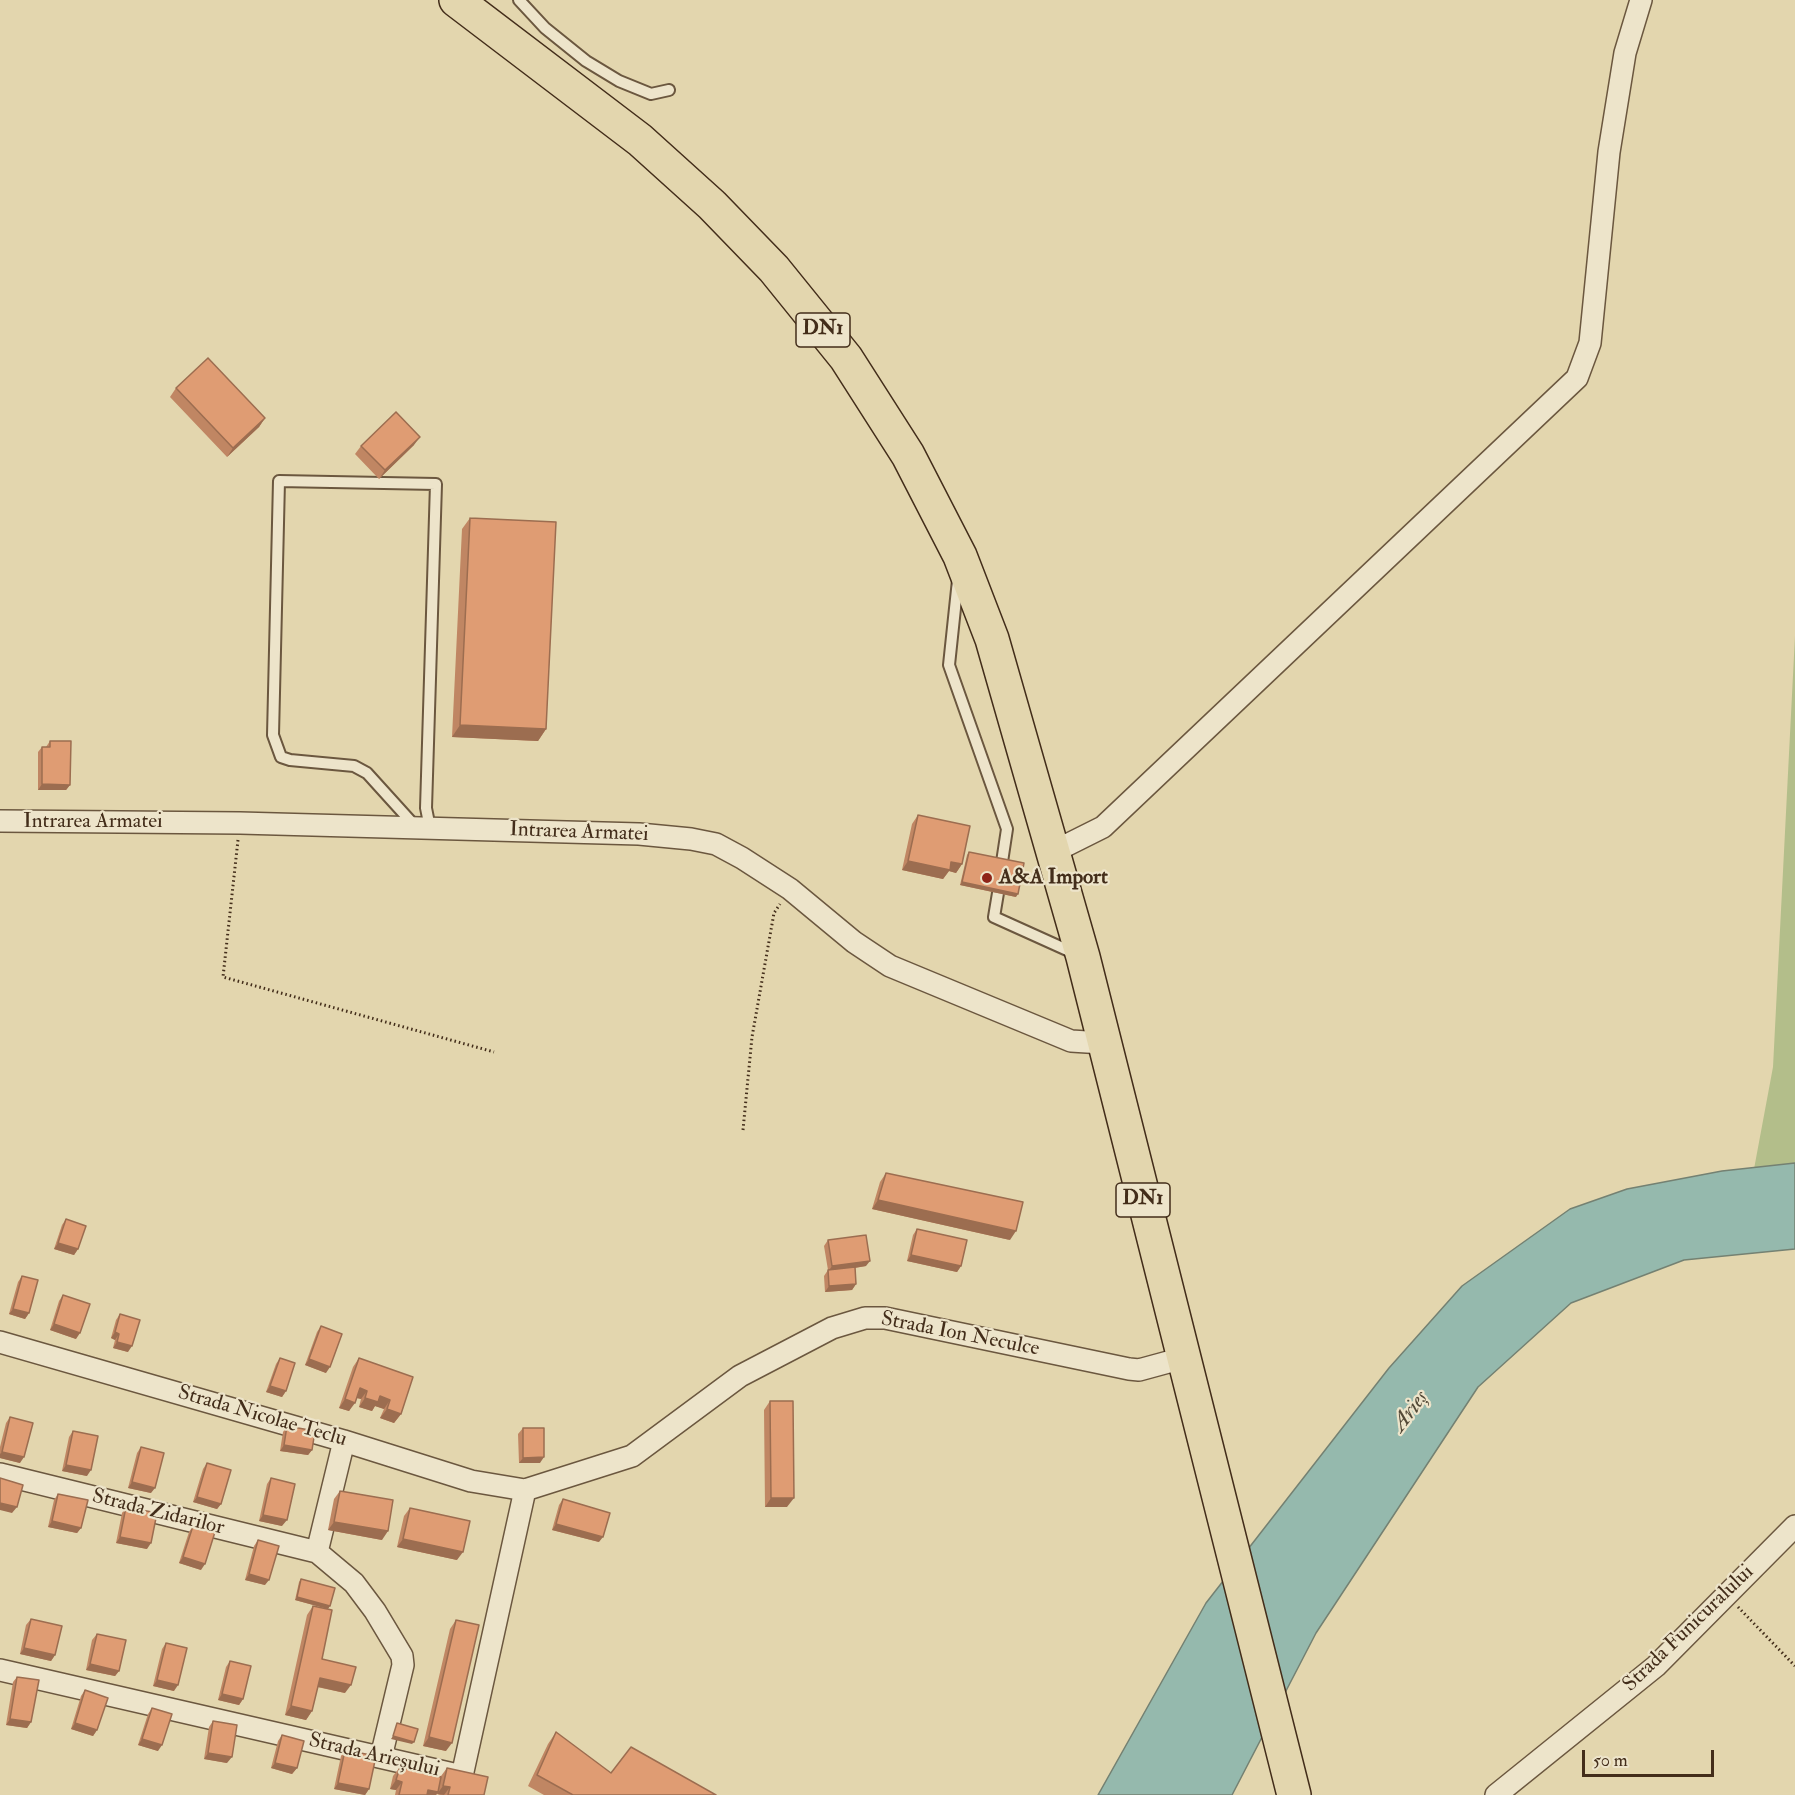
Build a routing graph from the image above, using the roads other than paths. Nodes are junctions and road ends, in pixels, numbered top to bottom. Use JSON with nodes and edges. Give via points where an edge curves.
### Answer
{"nodes":[{"id":1,"x":456,"y":0,"type":"edge"},
{"id":2,"x":519,"y":0,"type":"edge"},
{"id":3,"x":1641,"y":0,"type":"edge"},
{"id":4,"x":669,"y":90,"type":"dead end"},
{"id":5,"x":960,"y":556,"type":"junction"},
{"id":6,"x":0,"y":821,"type":"edge"},
{"id":7,"x":424,"y":828,"type":"junction"},
{"id":8,"x":1053,"y":852,"type":"junction"},
{"id":9,"x":1002,"y":862,"type":"edge"},
{"id":10,"x":998,"y":893,"type":"edge"},
{"id":11,"x":1083,"y":957,"type":"junction"},
{"id":12,"x":1103,"y":1043,"type":"junction"},
{"id":13,"x":0,"y":1342,"type":"edge"},
{"id":14,"x":1183,"y":1358,"type":"junction"},
{"id":15,"x":344,"y":1441,"type":"junction"},
{"id":16,"x":0,"y":1474,"type":"edge"},
{"id":17,"x":525,"y":1490,"type":"junction"},
{"id":18,"x":1795,"y":1526,"type":"edge"},
{"id":19,"x":317,"y":1552,"type":"junction"},
{"id":20,"x":0,"y":1670,"type":"edge"},
{"id":21,"x":381,"y":1757,"type":"junction"},
{"id":22,"x":1294,"y":1795,"type":"edge"},
{"id":23,"x":1496,"y":1795,"type":"edge"}],
"edges":[{"from":1,"to":5,"type":"main road","number":"DN1","via":[[640,140],[712,205],[774,269],[846,358],[908,455]]},
{"from":2,"to":4,"type":"lane","via":[[585,61],[651,94]]},
{"from":3,"to":8,"type":"street","via":[[1625,52],[1609,152],[1590,343],[1577,378],[1104,827]]},
{"from":5,"to":8,"type":"main road","number":"DN1","via":[[992,639]]},
{"from":5,"to":9,"type":"lane","via":[[949,665],[1007,829]]},
{"from":6,"to":7,"type":"street","name":"Intrarea Armatei"},
{"from":7,"to":7,"type":"lane","via":[[435,484],[279,481],[273,735],[281,757],[354,766],[367,773]]},
{"from":7,"to":12,"type":"street","name":"Intrarea Armatei","via":[[691,838],[716,844],[790,889],[890,966],[1071,1041]]},
{"from":8,"to":11,"type":"main road","number":"DN1"},
{"from":10,"to":11,"type":"lane","via":[[994,917]]},
{"from":11,"to":12,"type":"main road","number":"DN1"},
{"from":12,"to":14,"type":"main road","number":"DN1"},
{"from":13,"to":15,"type":"street","name":"Strada Nicolae Teclu"},
{"from":14,"to":17,"type":"street","name":"Strada Ion Neculce","via":[[1129,1369],[885,1318],[865,1318],[832,1328],[740,1376],[632,1455]]},
{"from":14,"to":22,"type":"main road","number":"DN1"},
{"from":15,"to":17,"type":"street","name":"Strada Nicolae Teclu","via":[[471,1481]]},
{"from":15,"to":19,"type":"street"},
{"from":16,"to":19,"type":"street","name":"Strada Zidarilor"},
{"from":17,"to":21,"type":"street","name":"Strada Arieșului","via":[[465,1772],[460,1776]]},
{"from":18,"to":23,"type":"street","name":"Strada Funicuralului","via":[[1656,1666]]},
{"from":19,"to":21,"type":"street","name":"Strada Zidarilor","via":[[354,1583],[402,1656]]},
{"from":20,"to":21,"type":"street","name":"Strada Arieșului"}]}
